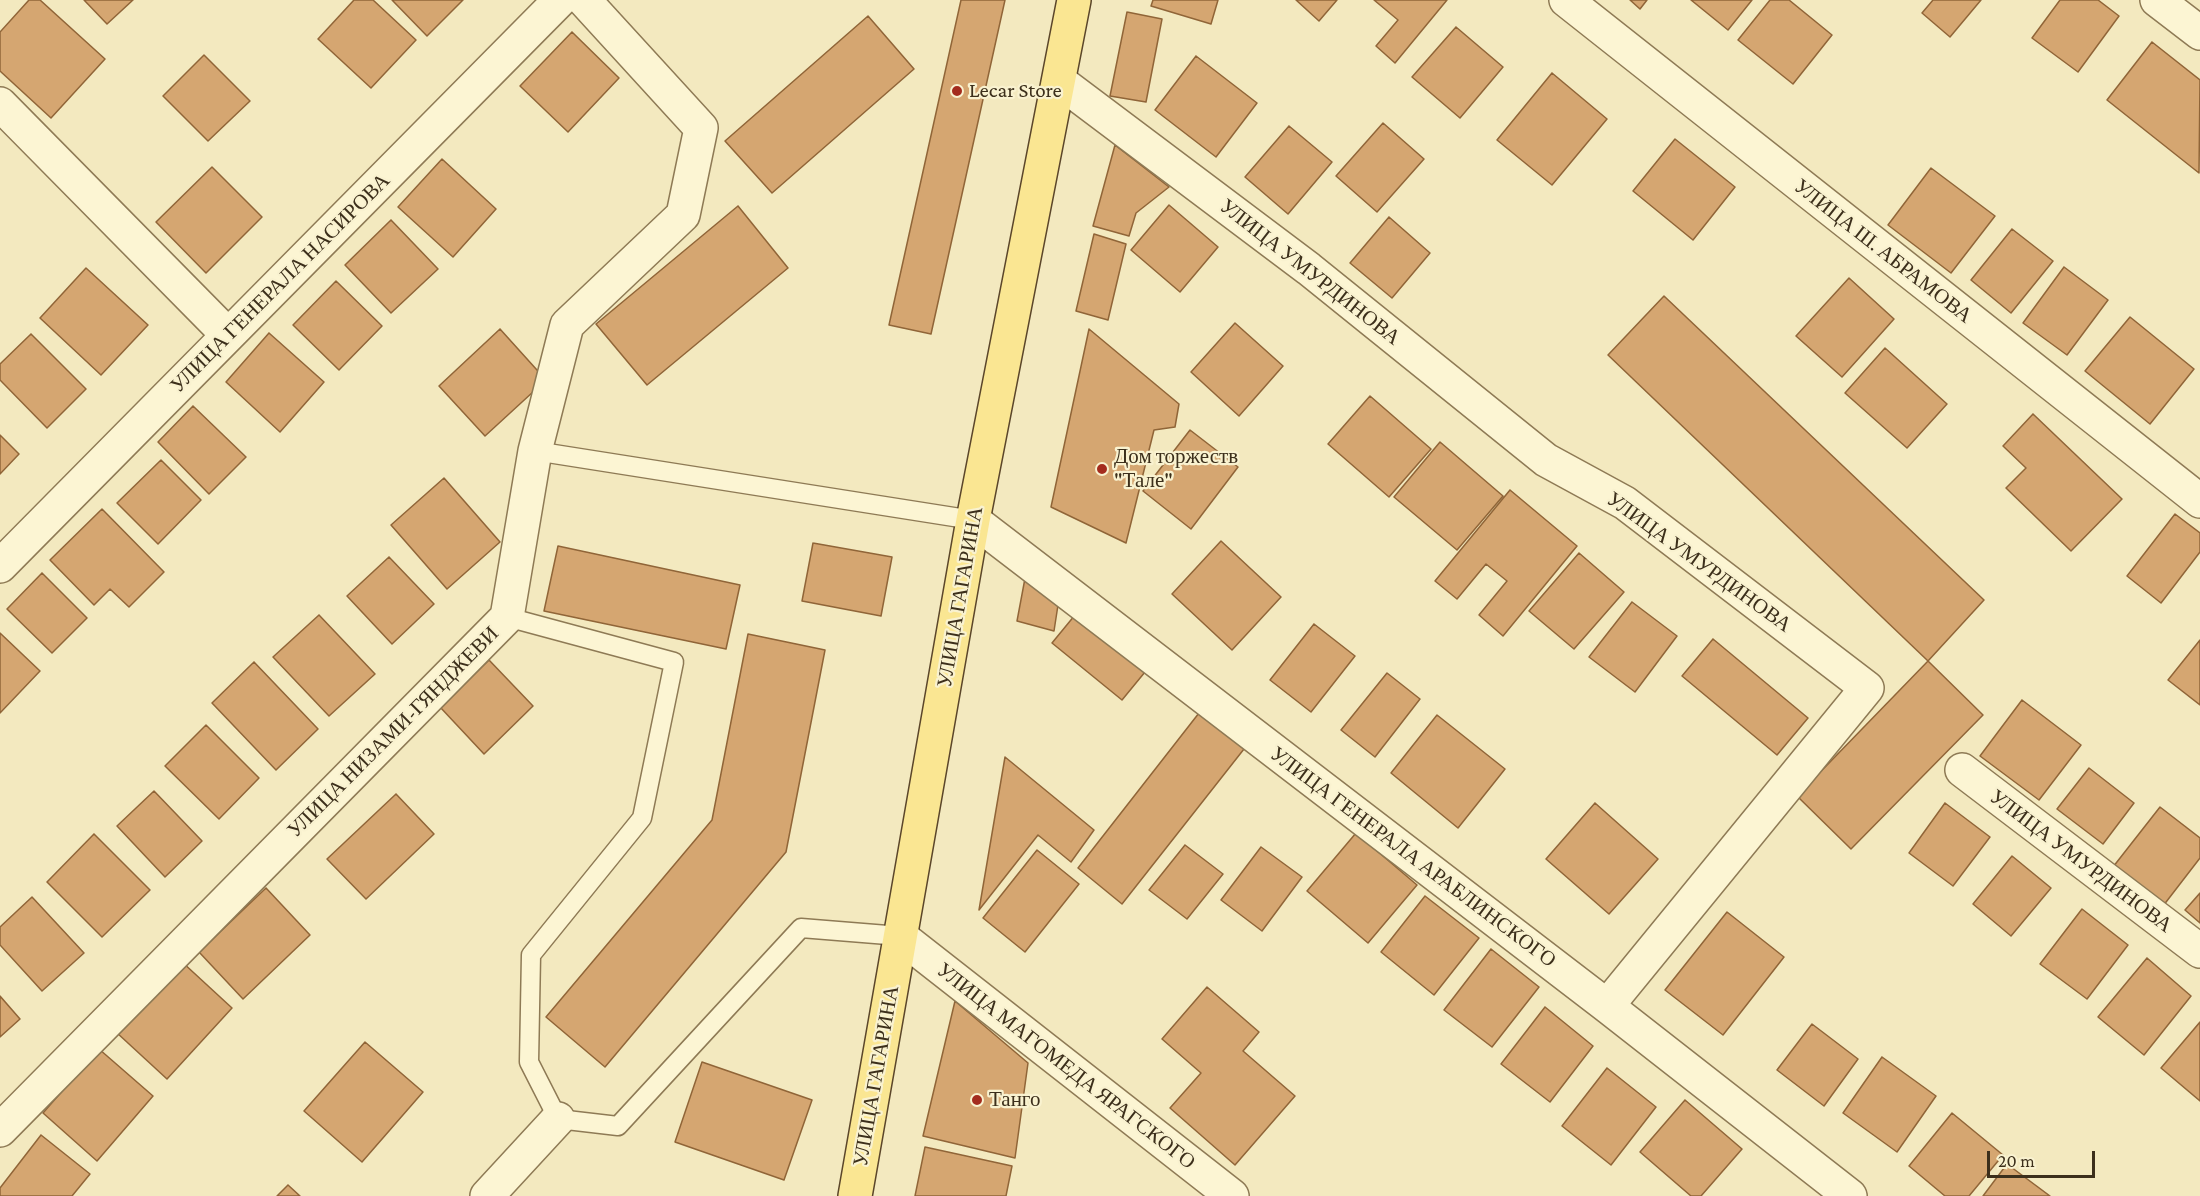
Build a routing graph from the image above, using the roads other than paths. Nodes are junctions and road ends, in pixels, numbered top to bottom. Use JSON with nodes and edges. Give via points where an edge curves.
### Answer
{"nodes":[{"id":1,"x":560,"y":0,"type":"edge"},
{"id":2,"x":584,"y":0,"type":"edge"},
{"id":3,"x":1074,"y":0,"type":"edge"},
{"id":4,"x":1566,"y":0,"type":"edge"},
{"id":5,"x":2157,"y":0,"type":"edge"},
{"id":6,"x":2200,"y":33,"type":"edge"},
{"id":7,"x":1059,"y":81,"type":"junction"},
{"id":8,"x":0,"y":104,"type":"edge"},
{"id":9,"x":228,"y":335,"type":"junction"},
{"id":10,"x":535,"y":451,"type":"junction"},
{"id":11,"x":2200,"y":501,"type":"edge"},
{"id":12,"x":973,"y":520,"type":"junction"},
{"id":13,"x":0,"y":566,"type":"edge"},
{"id":14,"x":507,"y":617,"type":"junction"},
{"id":15,"x":1962,"y":770,"type":"dead end"},
{"id":16,"x":900,"y":936,"type":"junction"},
{"id":17,"x":2200,"y":951,"type":"edge"},
{"id":18,"x":1607,"y":1006,"type":"junction"},
{"id":19,"x":558,"y":1119,"type":"junction"},
{"id":20,"x":0,"y":1130,"type":"edge"},
{"id":21,"x":487,"y":1196,"type":"edge"},
{"id":22,"x":855,"y":1196,"type":"edge"},
{"id":23,"x":1232,"y":1196,"type":"edge"},
{"id":24,"x":1850,"y":1196,"type":"edge"}],
"edges":[{"from":1,"to":9,"type":"street","name":"УЛИЦА ГЕНЕРАЛА НАСИРОВА"},
{"from":2,"to":10,"type":"street","name":"УЛИЦА НИЗАМИ-ГЯНДЖЕВИ","via":[[701,128],[683,215],[567,325]]},
{"from":3,"to":7,"type":"main road","name":"УЛИЦА ГАГАРИНА"},
{"from":4,"to":11,"type":"street","name":"УЛИЦА Ш. АБРАМОВА"},
{"from":5,"to":6,"type":"street"},
{"from":7,"to":12,"type":"main road","name":"УЛИЦА ГАГАРИНА"},
{"from":7,"to":18,"type":"street","name":"УЛИЦА УМУРДИНОВА","via":[[1309,269],[1546,460],[1625,503],[1867,688]]},
{"from":8,"to":9,"type":"street"},
{"from":9,"to":13,"type":"street","name":"УЛИЦА ГЕНЕРАЛА НАСИРОВА"},
{"from":10,"to":12,"type":"lane"},
{"from":10,"to":14,"type":"street","name":"УЛИЦА НИЗАМИ-ГЯНДЖЕВИ"},
{"from":12,"to":16,"type":"main road","name":"УЛИЦА ГАГАРИНА"},
{"from":12,"to":18,"type":"street","name":"УЛИЦА ГЕНЕРАЛА АРАБЛИНСКОГО"},
{"from":14,"to":19,"type":"lane","via":[[674,662],[642,818],[531,955],[529,1062]]},
{"from":14,"to":20,"type":"street","name":"УЛИЦА НИЗАМИ-ГЯНДЖЕВИ"},
{"from":15,"to":17,"type":"street","name":"УЛИЦА УМУРДИНОВА"},
{"from":16,"to":19,"type":"lane","via":[[801,928],[618,1126]]},
{"from":16,"to":22,"type":"main road","name":"УЛИЦА ГАГАРИНА"},
{"from":16,"to":23,"type":"street","name":"УЛИЦА МАГОМЕДА ЯРАГСКОГО"},
{"from":18,"to":24,"type":"street","name":"УЛИЦА ГЕНЕРАЛА АРАБЛИНСКОГО"},
{"from":19,"to":21,"type":"street"}]}
